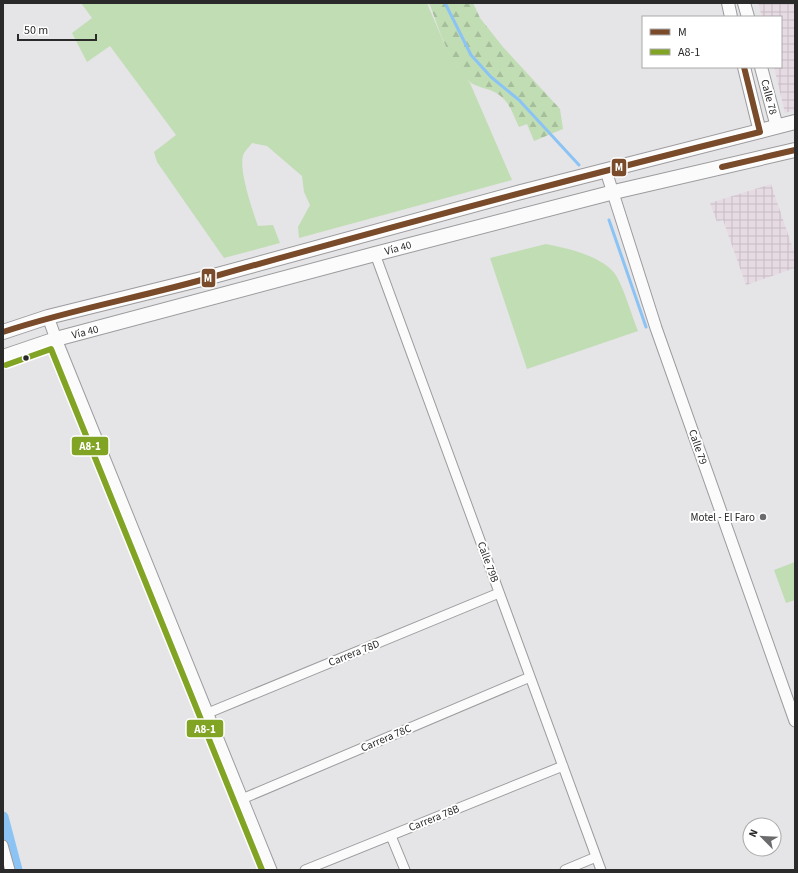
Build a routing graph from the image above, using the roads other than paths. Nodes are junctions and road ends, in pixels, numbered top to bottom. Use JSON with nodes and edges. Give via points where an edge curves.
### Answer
{"nodes":[{"id":1,"x":728,"y":3,"type":"edge"},
{"id":2,"x":744,"y":3,"type":"edge"},
{"id":3,"x":731,"y":16,"type":"edge"},
{"id":4,"x":748,"y":16,"type":"edge"},
{"id":5,"x":744,"y":68,"type":"edge"},
{"id":6,"x":761,"y":68,"type":"edge"},
{"id":7,"x":795,"y":122,"type":"edge"},
{"id":8,"x":777,"y":127,"type":"junction"},
{"id":9,"x":760,"y":132,"type":"junction"},
{"id":10,"x":795,"y":150,"type":"edge"},
{"id":11,"x":606,"y":171,"type":"junction"},
{"id":12,"x":614,"y":192,"type":"junction"},
{"id":13,"x":375,"y":254,"type":"junction"},
{"id":14,"x":218,"y":275,"type":"junction"},
{"id":15,"x":225,"y":294,"type":"junction"},
{"id":16,"x":48,"y":317,"type":"junction"},
{"id":17,"x":3,"y":332,"type":"edge"},
{"id":18,"x":56,"y":339,"type":"junction"},
{"id":19,"x":3,"y":357,"type":"edge"},
{"id":20,"x":499,"y":593,"type":"junction"},
{"id":21,"x":530,"y":676,"type":"junction"},
{"id":22,"x":208,"y":713,"type":"junction"},
{"id":23,"x":795,"y":721,"type":"edge"},
{"id":24,"x":563,"y":766,"type":"junction"},
{"id":25,"x":242,"y":799,"type":"junction"},
{"id":26,"x":391,"y":836,"type":"junction"},
{"id":27,"x":3,"y":845,"type":"edge"},
{"id":28,"x":596,"y":857,"type":"junction"},
{"id":29,"x":10,"y":870,"type":"edge"},
{"id":30,"x":271,"y":870,"type":"edge"},
{"id":31,"x":304,"y":870,"type":"edge"},
{"id":32,"x":405,"y":870,"type":"edge"},
{"id":33,"x":565,"y":870,"type":"edge"},
{"id":34,"x":601,"y":870,"type":"edge"}],
"edges":[{"from":1,"to":3,"type":"main road"},
{"from":2,"to":4,"type":"main road"},
{"from":5,"to":9,"type":"main road","name":"Calle 78"},
{"from":6,"to":8,"type":"main road","name":"Calle 78"},
{"from":7,"to":8,"type":"highway","name":"Vía 40"},
{"from":8,"to":9,"type":"highway","name":"Vía 40"},
{"from":9,"to":11,"type":"highway","name":"Vía 40"},
{"from":10,"to":12,"type":"highway","name":"Vía 40"},
{"from":11,"to":12,"type":"street","name":"Calle 79"},
{"from":11,"to":14,"type":"highway","name":"Vía 40"},
{"from":12,"to":13,"type":"highway","name":"Vía 40"},
{"from":12,"to":23,"type":"street","name":"Calle 79","via":[[656,328]]},
{"from":13,"to":15,"type":"highway","name":"Vía 40"},
{"from":13,"to":20,"type":"street","name":"Calle 79B"},
{"from":14,"to":15,"type":"highway"},
{"from":14,"to":16,"type":"highway","name":"Vía 40"},
{"from":15,"to":18,"type":"highway","name":"Vía 40"},
{"from":16,"to":17,"type":"highway","name":"Vía 40"},
{"from":16,"to":18,"type":"street"},
{"from":18,"to":19,"type":"highway","name":"Vía 40"},
{"from":18,"to":22,"type":"street"},
{"from":20,"to":21,"type":"street","name":"Calle 79B"},
{"from":20,"to":22,"type":"street","name":"Carrera 78D"},
{"from":21,"to":24,"type":"street","name":"Calle 79B"},
{"from":21,"to":25,"type":"street","name":"Carrera 78C"},
{"from":22,"to":25,"type":"street"},
{"from":24,"to":26,"type":"street","name":"Carrera 78B"},
{"from":24,"to":28,"type":"street","name":"Calle 79B"},
{"from":25,"to":30,"type":"street"},
{"from":26,"to":31,"type":"street","name":"Carrera 78B"},
{"from":26,"to":32,"type":"street"},
{"from":27,"to":29,"type":"street"},
{"from":28,"to":33,"type":"street"},
{"from":28,"to":34,"type":"street","name":"Calle 79B"}]}
